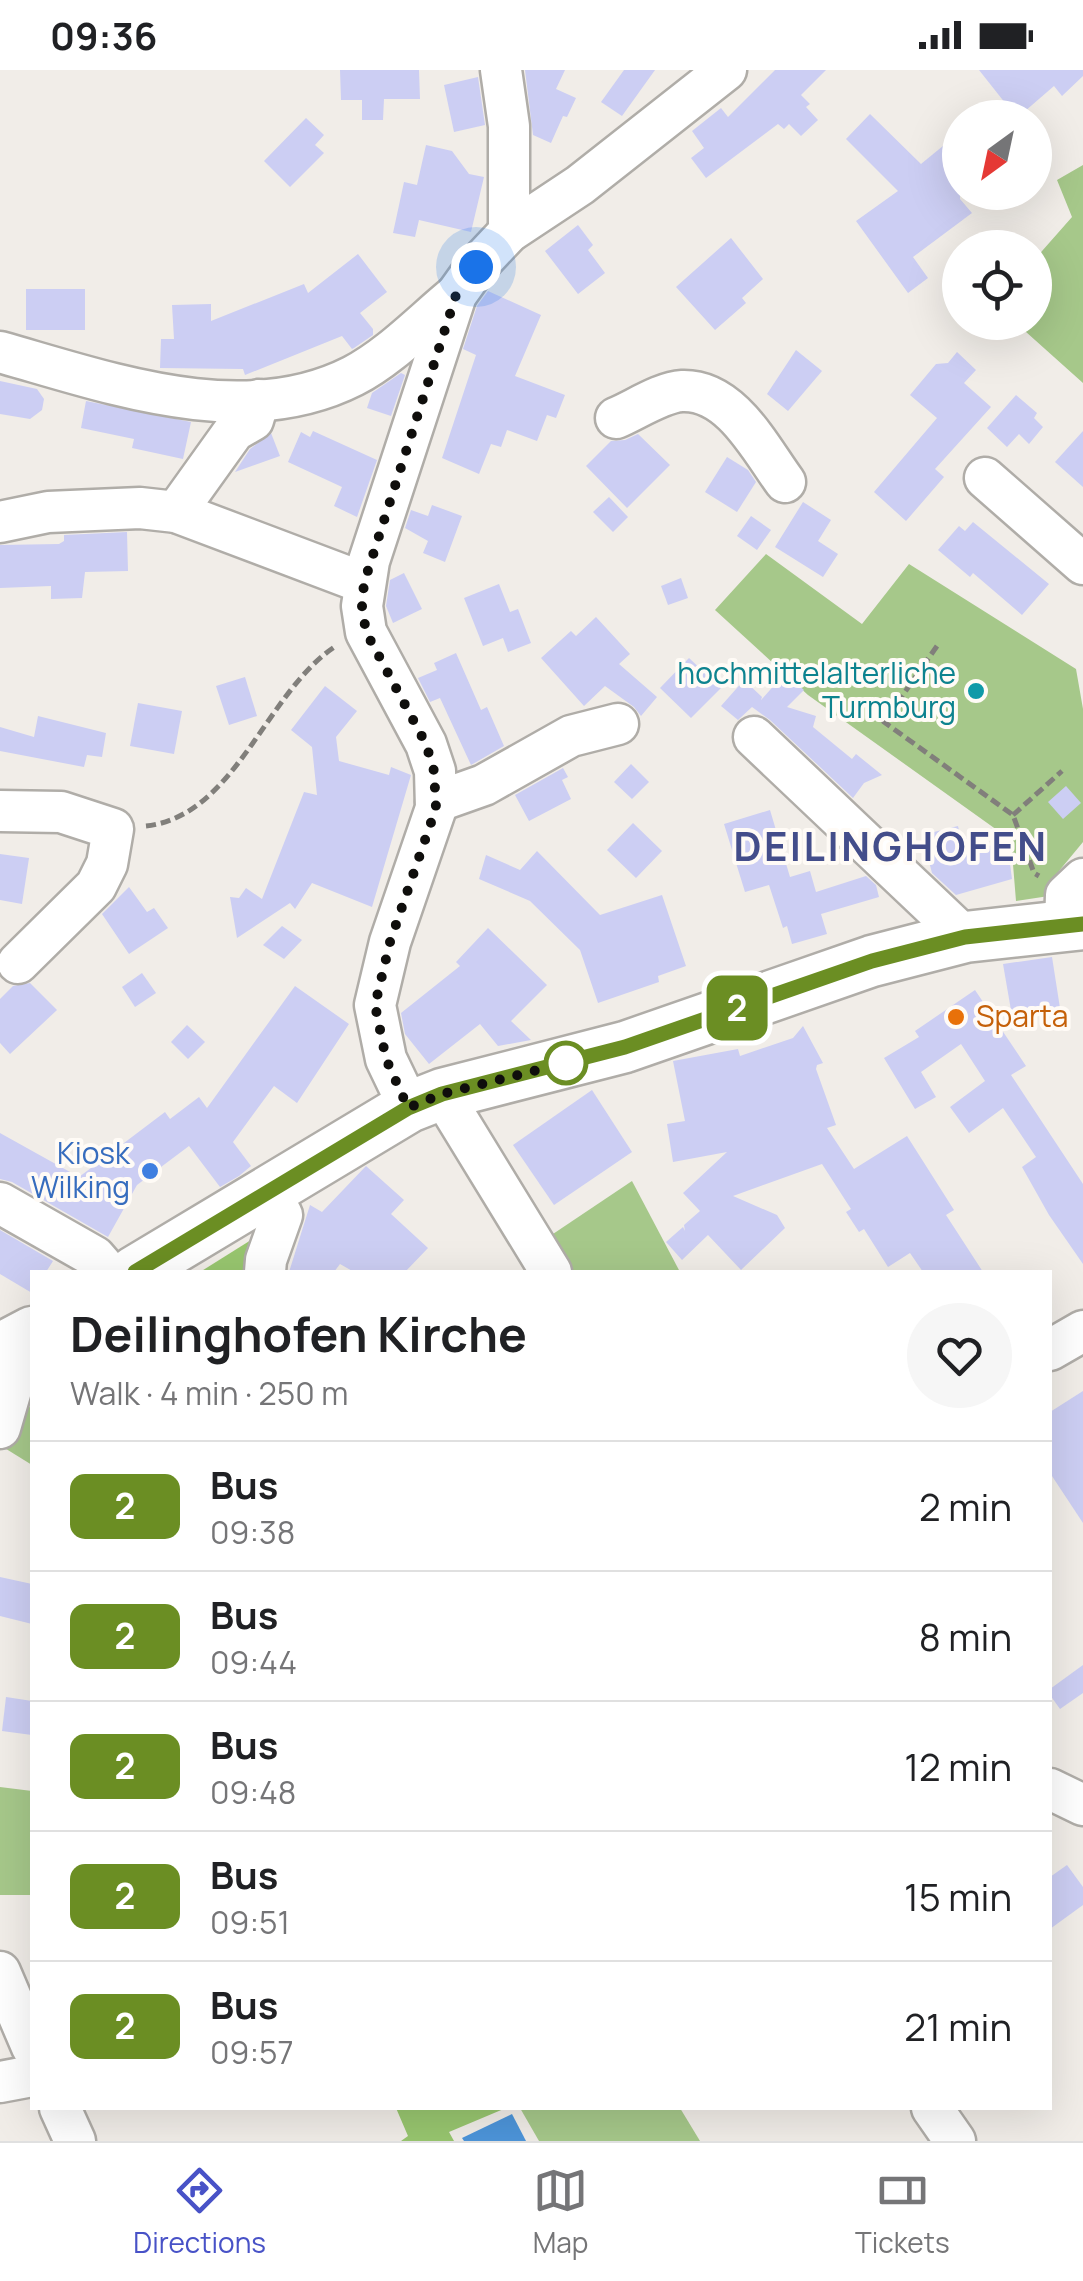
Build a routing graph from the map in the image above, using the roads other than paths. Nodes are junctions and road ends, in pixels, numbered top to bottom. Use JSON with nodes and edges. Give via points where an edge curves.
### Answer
{"nodes":[{"id":1,"x":501,"y":70,"type":"edge"},
{"id":2,"x":726,"y":70,"type":"edge"},
{"id":3,"x":509,"y":232,"type":"junction"},
{"id":4,"x":456,"y":295,"type":"junction"},
{"id":5,"x":0,"y":352,"type":"edge"},
{"id":6,"x":259,"y":400,"type":"junction"},
{"id":7,"x":616,"y":418,"type":"dead end"},
{"id":8,"x":985,"y":478,"type":"dead end"},
{"id":9,"x":785,"y":482,"type":"dead end"},
{"id":10,"x":176,"y":512,"type":"junction"},
{"id":11,"x":0,"y":522,"type":"edge"},
{"id":12,"x":1083,"y":564,"type":"edge"},
{"id":13,"x":364,"y":583,"type":"junction"},
{"id":14,"x":618,"y":724,"type":"dead end"},
{"id":15,"x":754,"y":737,"type":"dead end"},
{"id":16,"x":436,"y":802,"type":"junction"},
{"id":17,"x":0,"y":810,"type":"edge"},
{"id":18,"x":1074,"y":906,"type":"edge"},
{"id":19,"x":965,"y":937,"type":"junction"},
{"id":20,"x":18,"y":964,"type":"dead end"},
{"id":21,"x":425,"y":1101,"type":"junction"},
{"id":22,"x":269,"y":1192,"type":"junction"},
{"id":23,"x":0,"y":1203,"type":"edge"},
{"id":24,"x":106,"y":1270,"type":"edge"},
{"id":25,"x":137,"y":1270,"type":"edge"},
{"id":26,"x":265,"y":1270,"type":"edge"},
{"id":27,"x":550,"y":1270,"type":"edge"},
{"id":28,"x":1083,"y":1331,"type":"edge"},
{"id":29,"x":14,"y":1342,"type":"edge"},
{"id":30,"x":1052,"y":1349,"type":"edge"},
{"id":31,"x":0,"y":1428,"type":"edge"},
{"id":32,"x":0,"y":1972,"type":"edge"},
{"id":33,"x":30,"y":2043,"type":"edge"},
{"id":34,"x":30,"y":2076,"type":"edge"},
{"id":35,"x":0,"y":2082,"type":"edge"},
{"id":36,"x":61,"y":2110,"type":"edge"},
{"id":37,"x":933,"y":2110,"type":"edge"},
{"id":38,"x":75,"y":2141,"type":"edge"},
{"id":39,"x":956,"y":2141,"type":"edge"}],
"edges":[{"from":1,"to":3,"type":"street","via":[[509,126]]},
{"from":2,"to":3,"type":"street"},
{"from":3,"to":4,"type":"street"},
{"from":4,"to":6,"type":"street","via":[[356,374],[319,390]]},
{"from":4,"to":13,"type":"street"},
{"from":5,"to":6,"type":"street","via":[[118,384]]},
{"from":6,"to":10,"type":"street","via":[[253,420],[234,431]]},
{"from":7,"to":9,"type":"street","via":[[679,391],[700,393],[732,410]]},
{"from":8,"to":12,"type":"street"},
{"from":10,"to":11,"type":"street","via":[[48,512]]},
{"from":10,"to":13,"type":"street"},
{"from":13,"to":16,"type":"street","via":[[366,632],[426,744]]},
{"from":14,"to":16,"type":"street","via":[[572,736],[484,786]]},
{"from":15,"to":19,"type":"street"},
{"from":16,"to":21,"type":"street","via":[[375,1005],[386,1059]]},
{"from":17,"to":20,"type":"street","via":[[61,812],[113,830],[96,886]]},
{"from":18,"to":19,"type":"main road"},
{"from":19,"to":21,"type":"main road","via":[[872,961],[625,1047]]},
{"from":21,"to":22,"type":"main road"},
{"from":21,"to":27,"type":"street"},
{"from":22,"to":25,"type":"main road"},
{"from":22,"to":26,"type":"street","via":[[282,1216]]},
{"from":23,"to":24,"type":"street"},
{"from":28,"to":30,"type":"street"},
{"from":29,"to":31,"type":"street"},
{"from":32,"to":33,"type":"street"},
{"from":34,"to":35,"type":"street"},
{"from":36,"to":38,"type":"street"},
{"from":37,"to":39,"type":"street"}]}
